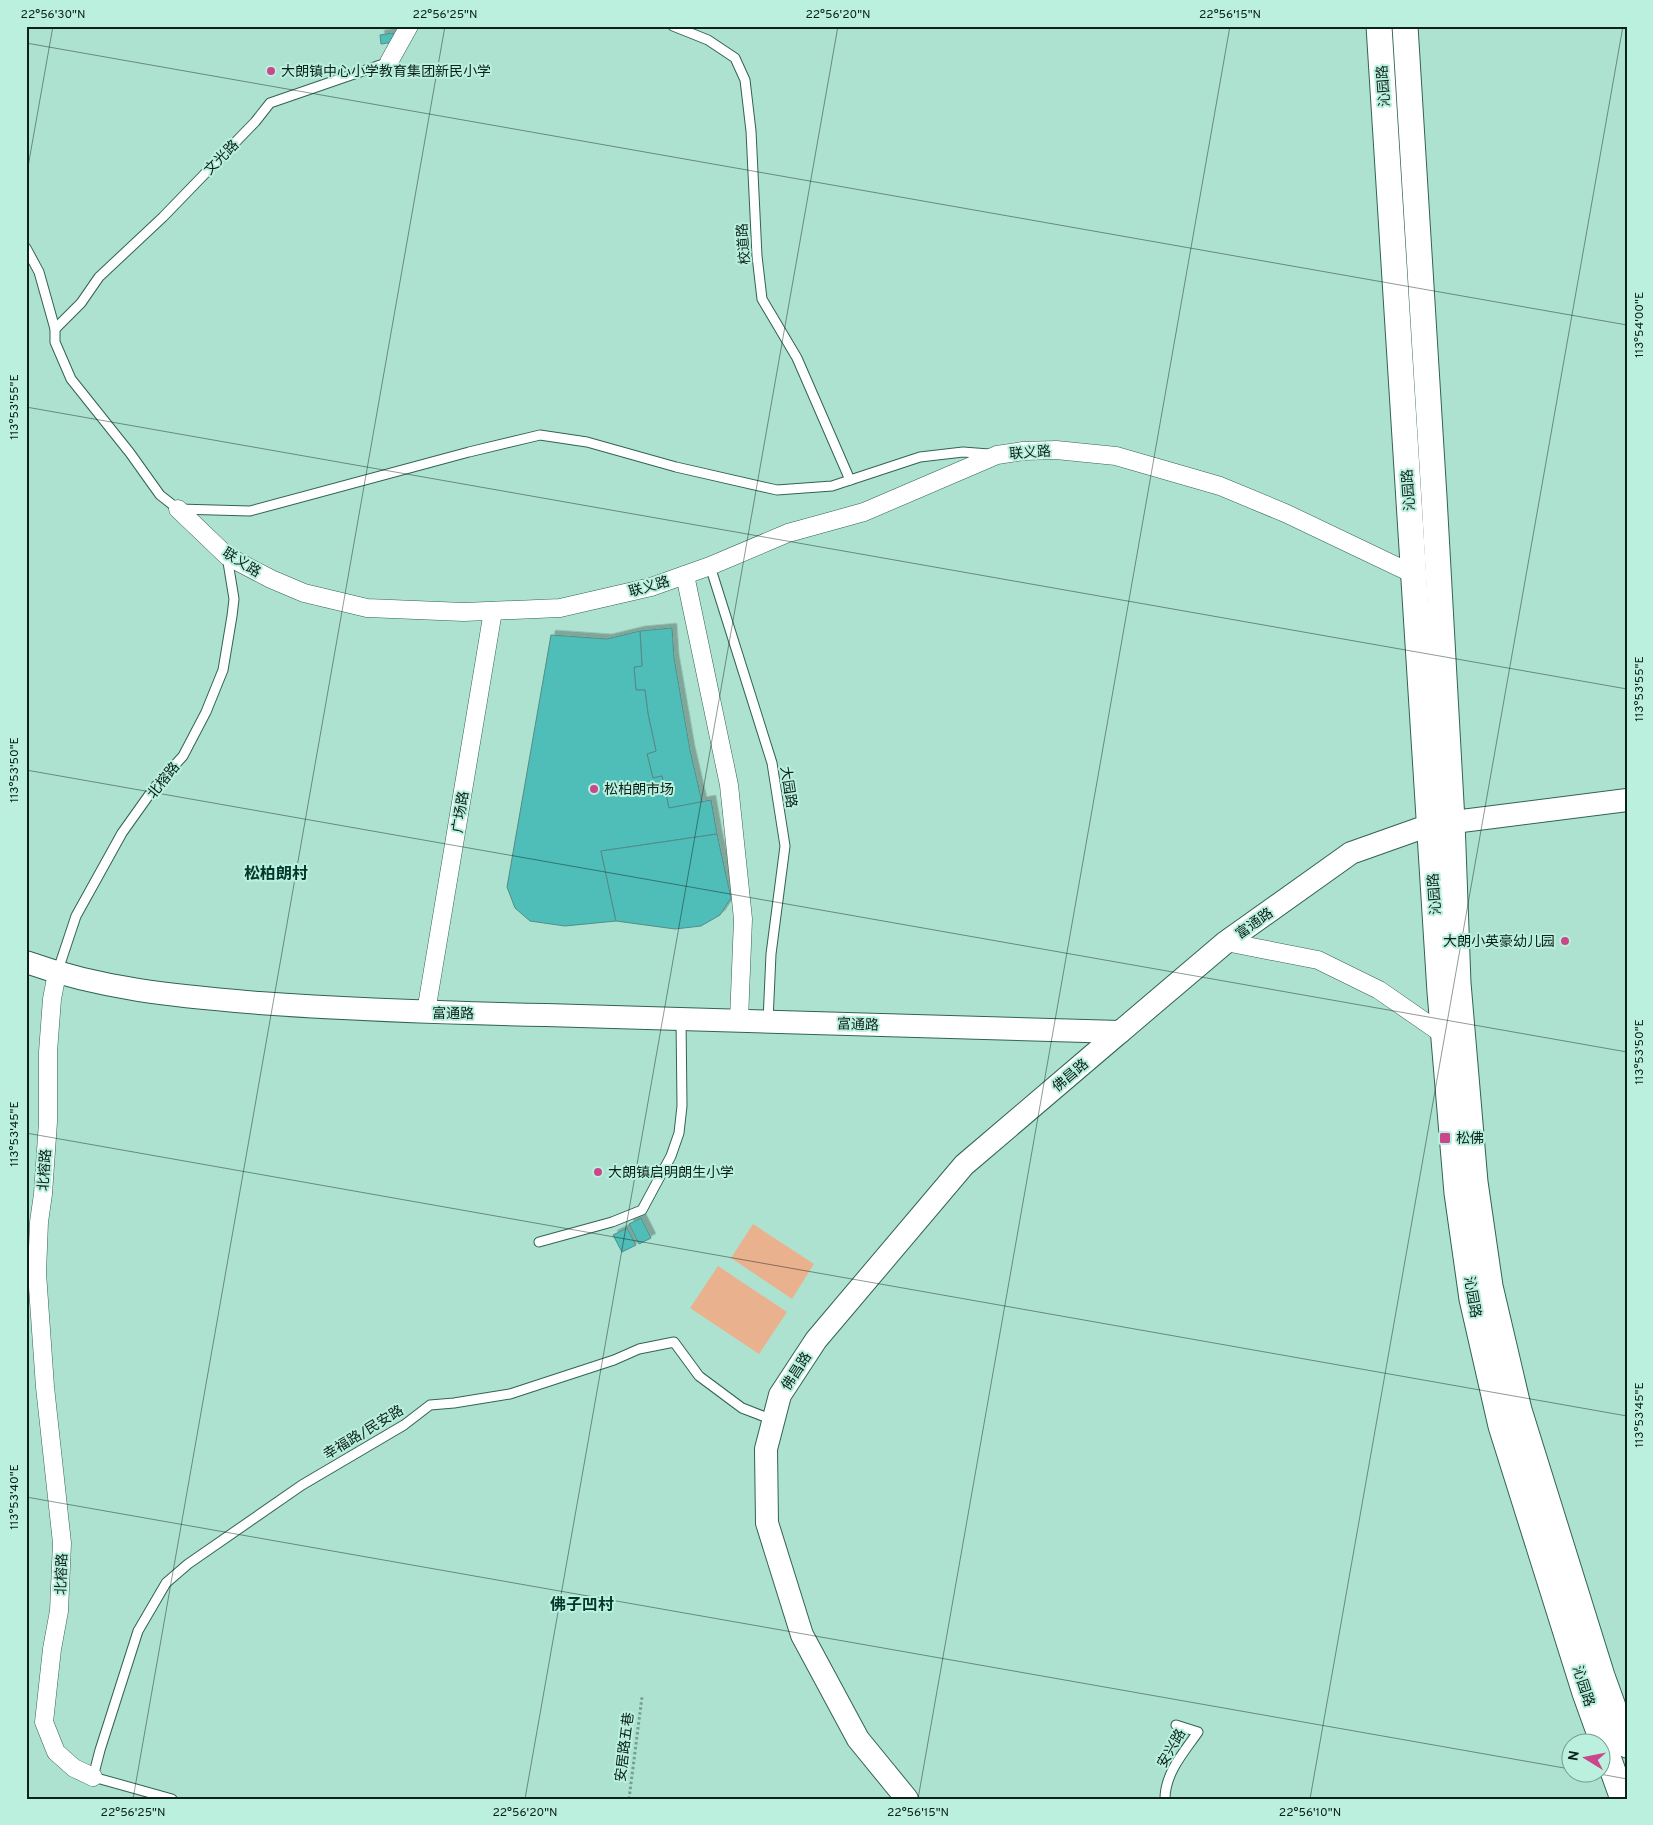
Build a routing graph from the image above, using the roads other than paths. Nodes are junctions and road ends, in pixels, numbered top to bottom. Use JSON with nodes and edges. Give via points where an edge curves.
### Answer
{"nodes":[{"id":1,"x":409,"y":26,"type":"edge"},
{"id":2,"x":673,"y":26,"type":"edge"},
{"id":3,"x":1379,"y":26,"type":"edge"},
{"id":4,"x":1405,"y":26,"type":"edge"},
{"id":5,"x":389,"y":62,"type":"joint"},
{"id":6,"x":26,"y":248,"type":"edge"},
{"id":7,"x":55,"y":329,"type":"junction"},
{"id":8,"x":997,"y":455,"type":"junction"},
{"id":9,"x":850,"y":480,"type":"junction"},
{"id":10,"x":178,"y":509,"type":"junction"},
{"id":11,"x":227,"y":556,"type":"junction"},
{"id":12,"x":710,"y":566,"type":"junction"},
{"id":13,"x":1413,"y":574,"type":"junction"},
{"id":14,"x":685,"y":575,"type":"junction"},
{"id":15,"x":493,"y":611,"type":"junction"},
{"id":16,"x":1627,"y":800,"type":"edge"},
{"id":17,"x":1441,"y":823,"type":"junction"},
{"id":18,"x":1226,"y":942,"type":"junction"},
{"id":19,"x":26,"y":962,"type":"edge"},
{"id":20,"x":57,"y":973,"type":"junction"},
{"id":21,"x":426,"y":1012,"type":"junction"},
{"id":22,"x":681,"y":1018,"type":"junction"},
{"id":23,"x":739,"y":1020,"type":"junction"},
{"id":24,"x":768,"y":1021,"type":"junction"},
{"id":25,"x":1120,"y":1032,"type":"junction"},
{"id":26,"x":1444,"y":1036,"type":"junction"},
{"id":27,"x":539,"y":1242,"type":"dead end"},
{"id":28,"x":774,"y":1420,"type":"junction"},
{"id":29,"x":1176,"y":1725,"type":"dead end"},
{"id":30,"x":1627,"y":1745,"type":"edge"},
{"id":31,"x":93,"y":1777,"type":"junction"},
{"id":32,"x":172,"y":1799,"type":"edge"},
{"id":33,"x":907,"y":1799,"type":"edge"},
{"id":34,"x":1165,"y":1799,"type":"edge"},
{"id":35,"x":1623,"y":1799,"type":"edge"}],
"edges":[{"from":1,"to":5,"type":"street","name":"文光路"},
{"from":2,"to":9,"type":"lane","name":"校道路","via":[[708,40],[735,58],[746,80],[762,299],[797,358]]},
{"from":3,"to":13,"type":"main road","name":"沁园路"},
{"from":4,"to":17,"type":"main road","name":"沁园路"},
{"from":5,"to":7,"type":"lane","name":"文光路","via":[[270,103],[256,122],[99,277],[81,303]]},
{"from":6,"to":7,"type":"lane","name":"联义路","via":[[40,272]]},
{"from":7,"to":10,"type":"lane","name":"联义路","via":[[55,342],[71,379],[160,495]]},
{"from":8,"to":9,"type":"lane","via":[[963,452],[920,458]]},
{"from":8,"to":12,"type":"street","name":"联义路","via":[[864,512],[788,532]]},
{"from":8,"to":13,"type":"street","name":"联义路","via":[[1056,450],[1116,456],[1220,486]]},
{"from":9,"to":10,"type":"lane","via":[[832,486],[777,490],[587,442],[540,435],[250,511]]},
{"from":10,"to":11,"type":"street","name":"联义路"},
{"from":11,"to":15,"type":"street","name":"联义路","via":[[271,580],[304,593],[367,608]]},
{"from":11,"to":20,"type":"lane","name":"北榕路","via":[[234,599],[223,670],[210,704],[182,756],[122,833],[76,916]]},
{"from":12,"to":14,"type":"street","name":"联义路"},
{"from":12,"to":24,"type":"lane","name":"大园路","via":[[772,762],[785,846]]},
{"from":13,"to":17,"type":"main road","name":"沁园路"},
{"from":14,"to":15,"type":"street","name":"联义路","via":[[651,587],[560,608]]},
{"from":14,"to":23,"type":"street","via":[[729,784],[743,919]]},
{"from":15,"to":21,"type":"street","name":"广场路"},
{"from":16,"to":17,"type":"street","name":"富通路"},
{"from":17,"to":18,"type":"street","name":"富通路","via":[[1351,854]]},
{"from":17,"to":26,"type":"main road","name":"沁园路"},
{"from":17,"to":30,"type":"main road","name":"沁园路","via":[[1475,1182],[1490,1286],[1519,1410],[1602,1676]]},
{"from":18,"to":25,"type":"street","name":"富通路"},
{"from":18,"to":26,"type":"street","via":[[1318,960],[1379,990]]},
{"from":19,"to":20,"type":"street","name":"富通路"},
{"from":20,"to":21,"type":"street","name":"富通路","via":[[160,994]]},
{"from":20,"to":31,"type":"street","name":"北榕路","via":[[48,1052],[48,1122],[37,1273],[45,1387],[62,1543],[59,1611],[44,1722],[56,1752],[74,1768]]},
{"from":21,"to":22,"type":"street","name":"富通路"},
{"from":22,"to":23,"type":"street","name":"富通路"},
{"from":22,"to":27,"type":"lane","via":[[682,1106],[679,1133],[671,1156],[642,1210],[612,1222]]},
{"from":23,"to":24,"type":"street","name":"富通路"},
{"from":24,"to":25,"type":"street","name":"富通路"},
{"from":25,"to":28,"type":"street","name":"佛昌路","via":[[964,1165],[816,1340],[780,1395]]},
{"from":26,"to":35,"type":"main road","name":"沁园路","via":[[1457,1193],[1472,1299],[1499,1416],[1585,1693]]},
{"from":28,"to":31,"type":"lane","name":"幸福路/民安路","via":[[742,1408],[699,1376],[674,1342],[639,1349],[510,1394],[430,1405],[404,1425],[302,1485],[188,1564],[166,1583],[138,1631]]},
{"from":28,"to":33,"type":"street","name":"佛昌路","via":[[766,1449],[766,1523],[802,1635],[858,1739]]},
{"from":29,"to":34,"type":"lane","name":"安兴路","via":[[1198,1732],[1177,1761],[1165,1788]]},
{"from":31,"to":32,"type":"lane"}]}
